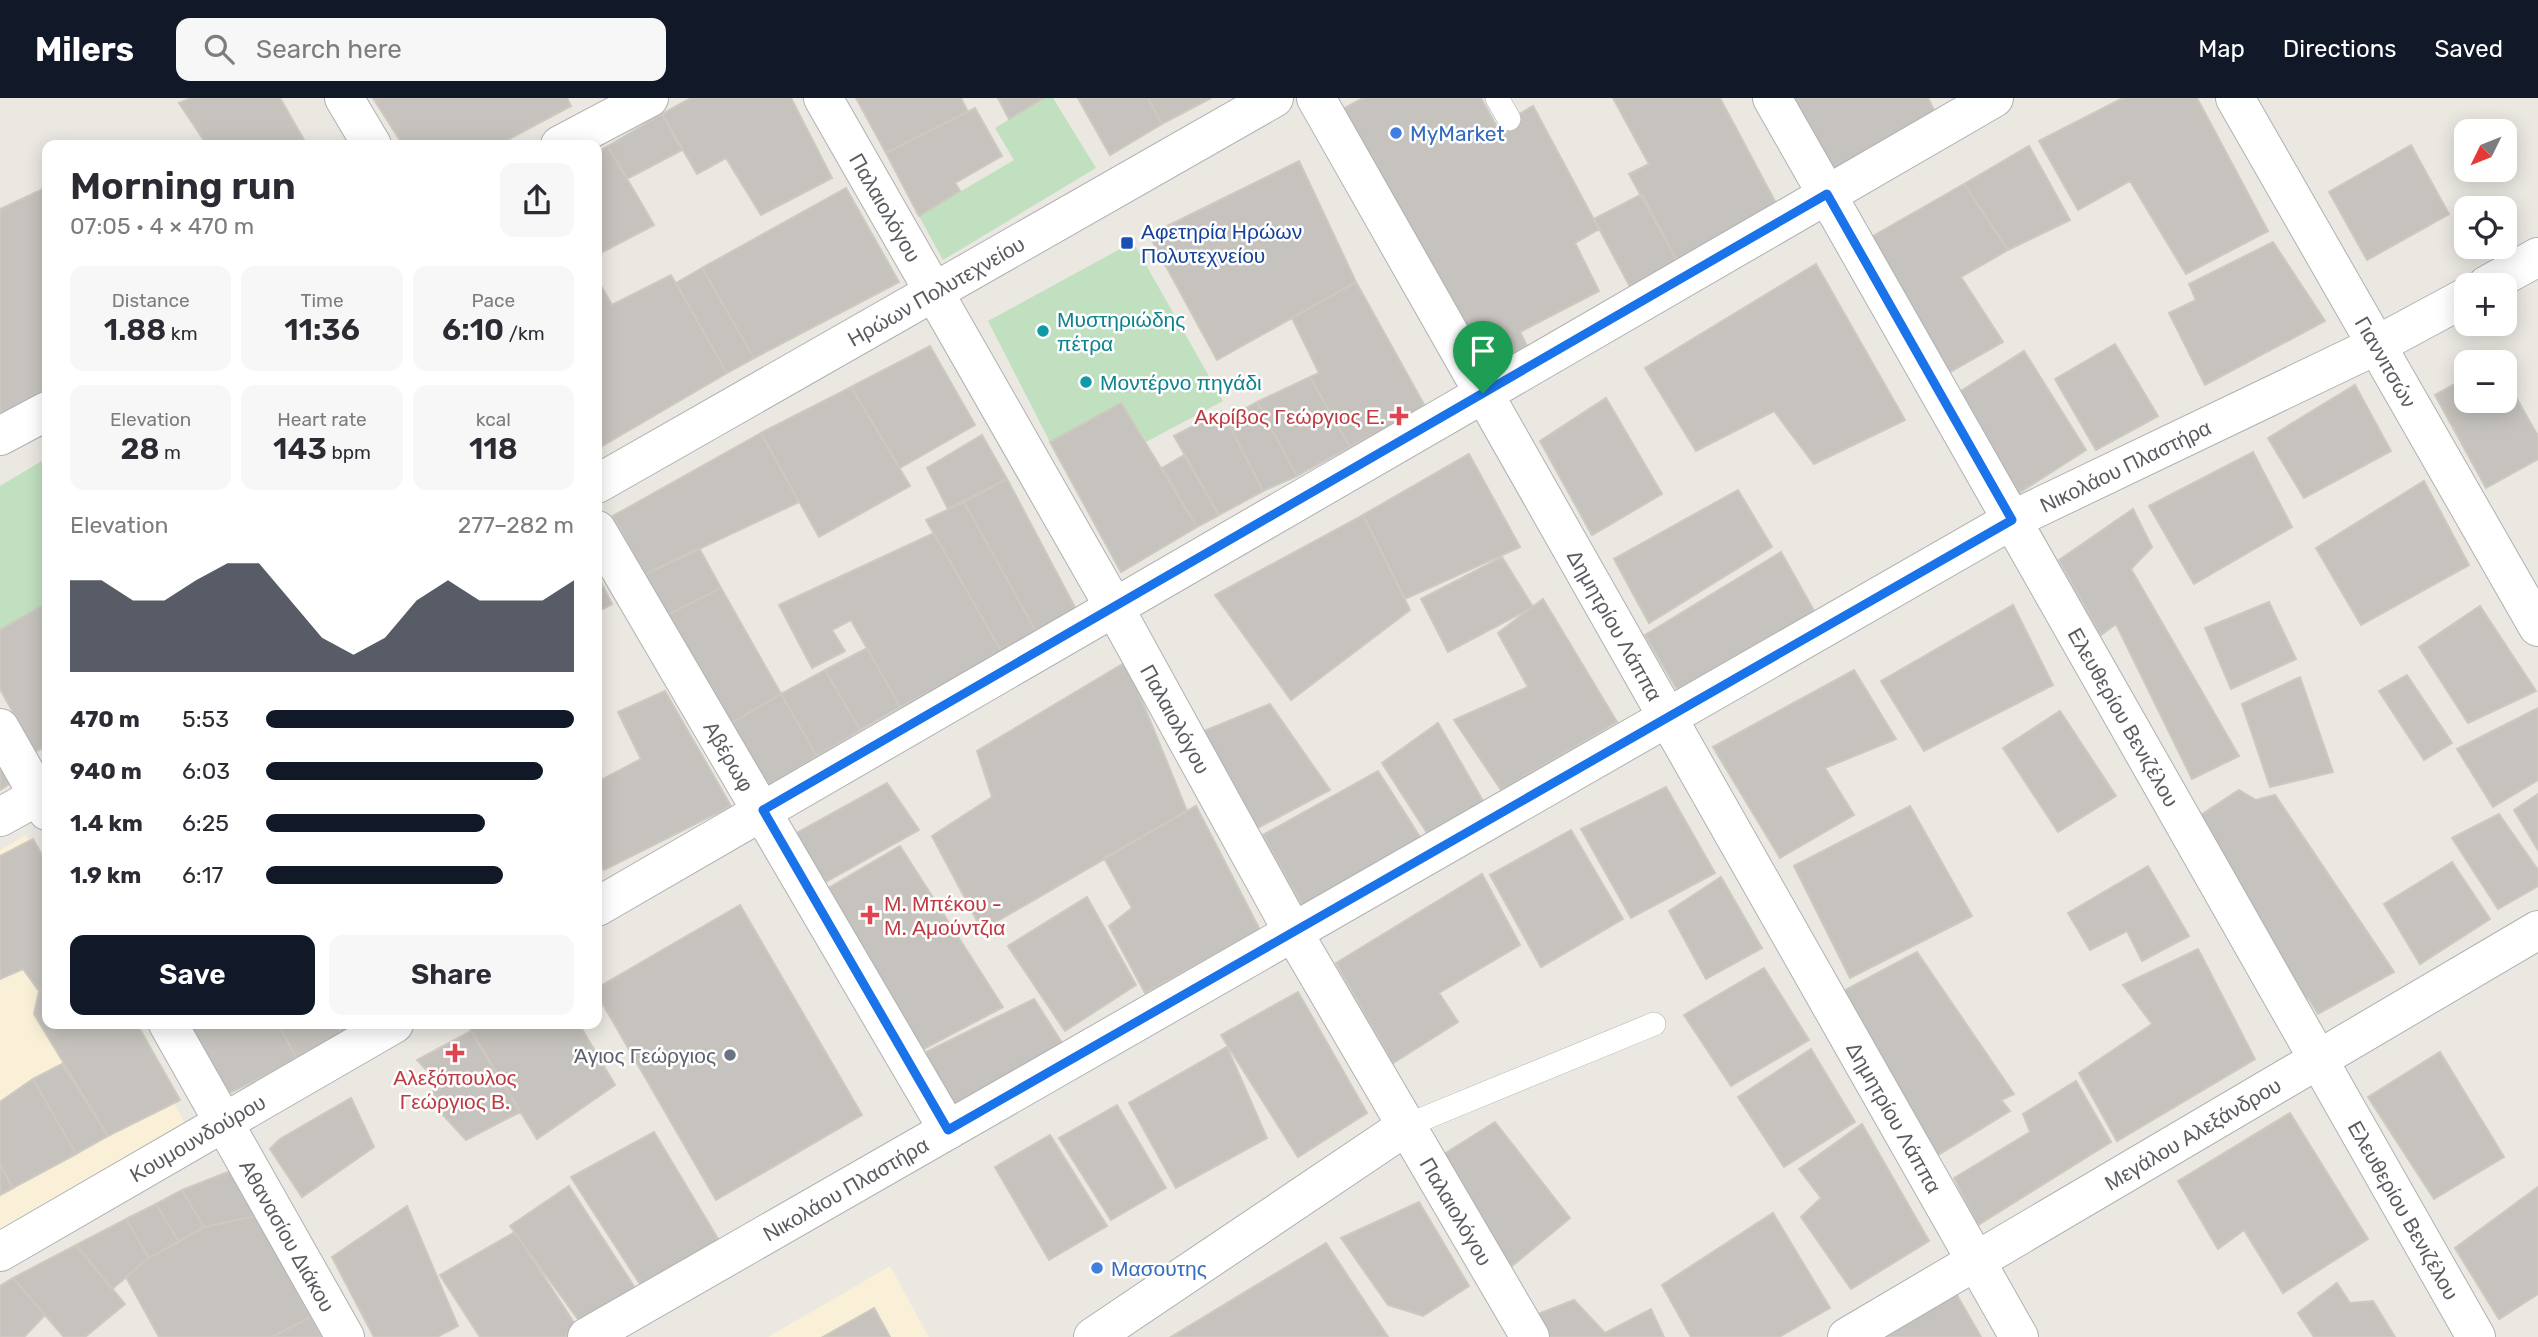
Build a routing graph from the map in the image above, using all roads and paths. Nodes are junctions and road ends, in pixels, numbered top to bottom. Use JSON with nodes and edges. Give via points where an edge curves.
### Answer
{"nodes":[{"id":1,"x":344,"y":98,"type":"edge"},
{"id":2,"x":649,"y":98,"type":"edge"},
{"id":3,"x":823,"y":98,"type":"edge"},
{"id":4,"x":1274,"y":98,"type":"edge"},
{"id":5,"x":1316,"y":98,"type":"edge"},
{"id":6,"x":1497,"y":98,"type":"edge"},
{"id":7,"x":1772,"y":98,"type":"edge"},
{"id":8,"x":1994,"y":98,"type":"edge"},
{"id":9,"x":2235,"y":98,"type":"edge"},
{"id":10,"x":1510,"y":119,"type":"dead end"},
{"id":11,"x":369,"y":140,"type":"edge"},
{"id":12,"x":569,"y":140,"type":"edge"},
{"id":13,"x":1827,"y":194,"type":"junction"},
{"id":14,"x":2538,"y":257,"type":"edge"},
{"id":15,"x":2509,"y":273,"type":"edge"},
{"id":16,"x":933,"y":291,"type":"junction"},
{"id":17,"x":2454,"y":303,"type":"edge"},
{"id":18,"x":2375,"y":346,"type":"junction"},
{"id":19,"x":1483,"y":393,"type":"junction"},
{"id":20,"x":42,"y":414,"type":"edge"},
{"id":21,"x":0,"y":436,"type":"edge"},
{"id":22,"x":602,"y":481,"type":"edge"},
{"id":23,"x":2012,"y":520,"type":"junction"},
{"id":24,"x":602,"y":538,"type":"edge"},
{"id":25,"x":1114,"y":607,"type":"junction"},
{"id":26,"x":2538,"y":627,"type":"edge"},
{"id":27,"x":1668,"y":719,"type":"junction"},
{"id":28,"x":0,"y":728,"type":"edge"},
{"id":29,"x":42,"y":796,"type":"edge"},
{"id":30,"x":42,"y":800,"type":"edge"},
{"id":31,"x":763,"y":810,"type":"junction"},
{"id":32,"x":0,"y":817,"type":"edge"},
{"id":33,"x":602,"y":903,"type":"edge"},
{"id":34,"x":2538,"y":930,"type":"edge"},
{"id":35,"x":1293,"y":932,"type":"junction"},
{"id":36,"x":1654,"y":1024,"type":"dead end"},
{"id":37,"x":171,"y":1029,"type":"edge"},
{"id":38,"x":385,"y":1029,"type":"edge"},
{"id":39,"x":2319,"y":1059,"type":"junction"},
{"id":40,"x":224,"y":1122,"type":"junction"},
{"id":41,"x":1408,"y":1125,"type":"junction"},
{"id":42,"x":948,"y":1130,"type":"junction"},
{"id":43,"x":0,"y":1252,"type":"edge"},
{"id":44,"x":1975,"y":1260,"type":"junction"},
{"id":45,"x":345,"y":1337,"type":"edge"},
{"id":46,"x":587,"y":1337,"type":"edge"},
{"id":47,"x":1093,"y":1337,"type":"edge"},
{"id":48,"x":1530,"y":1337,"type":"edge"},
{"id":49,"x":1847,"y":1337,"type":"edge"},
{"id":50,"x":2019,"y":1337,"type":"edge"},
{"id":51,"x":2476,"y":1337,"type":"edge"}],
"edges":[{"from":1,"to":11,"type":"street"},
{"from":2,"to":12,"type":"street"},
{"from":3,"to":16,"type":"street","name":"Παλαιολόγου"},
{"from":4,"to":16,"type":"street","name":"Ηρώων Πολυτεχνείου"},
{"from":5,"to":19,"type":"street","name":"Δημητρίου Λάππα"},
{"from":6,"to":10,"type":"lane"},
{"from":7,"to":13,"type":"street","name":"Ελευθερίου Βενιζέλου"},
{"from":8,"to":13,"type":"street"},
{"from":9,"to":18,"type":"street","name":"Γιαννιτσών"},
{"from":13,"to":19,"type":"street"},
{"from":13,"to":23,"type":"street","name":"Ελευθερίου Βενιζέλου"},
{"from":14,"to":15,"type":"street"},
{"from":16,"to":22,"type":"street","name":"Ηρώων Πολυτεχνείου"},
{"from":16,"to":25,"type":"street","name":"Παλαιολόγου"},
{"from":17,"to":18,"type":"street","name":"Νικολάου Πλαστήρα"},
{"from":18,"to":23,"type":"street","name":"Νικολάου Πλαστήρα"},
{"from":18,"to":26,"type":"street","name":"Γιαννιτσών"},
{"from":19,"to":25,"type":"street"},
{"from":19,"to":27,"type":"street","name":"Δημητρίου Λάππα"},
{"from":20,"to":21,"type":"street"},
{"from":23,"to":27,"type":"street","name":"Νικολάου Πλαστήρα"},
{"from":23,"to":39,"type":"street","name":"Ελευθερίου Βενιζέλου"},
{"from":24,"to":31,"type":"street","name":"Αβέρωφ"},
{"from":25,"to":31,"type":"street"},
{"from":25,"to":35,"type":"street","name":"Παλαιολόγου"},
{"from":27,"to":35,"type":"street","name":"Νικολάου Πλαστήρα"},
{"from":27,"to":44,"type":"street","name":"Δημητρίου Λάππα"},
{"from":28,"to":29,"type":"street"},
{"from":30,"to":32,"type":"street"},
{"from":31,"to":33,"type":"street"},
{"from":31,"to":42,"type":"street","name":"Αβέρωφ"},
{"from":34,"to":39,"type":"street","name":"Μεγάλου Αλεξάνδρου"},
{"from":35,"to":41,"type":"street","name":"Παλαιολόγου"},
{"from":35,"to":42,"type":"street","name":"Νικολάου Πλαστήρα"},
{"from":36,"to":41,"type":"lane"},
{"from":37,"to":40,"type":"street","name":"Αθανασίου Διάκου"},
{"from":38,"to":40,"type":"street","name":"Κουμουνδούρου"},
{"from":39,"to":44,"type":"street","name":"Μεγάλου Αλεξάνδρου"},
{"from":39,"to":51,"type":"street","name":"Ελευθερίου Βενιζέλου"},
{"from":40,"to":43,"type":"street","name":"Κουμουνδούρου"},
{"from":40,"to":45,"type":"street","name":"Αθανασίου Διάκου"},
{"from":41,"to":47,"type":"street"},
{"from":41,"to":48,"type":"street","name":"Παλαιολόγου"},
{"from":42,"to":46,"type":"street","name":"Νικολάου Πλαστήρα"},
{"from":44,"to":49,"type":"street","name":"Μεγάλου Αλεξάνδρου"},
{"from":44,"to":50,"type":"street","name":"Δημητρίου Λάππα"}]}
